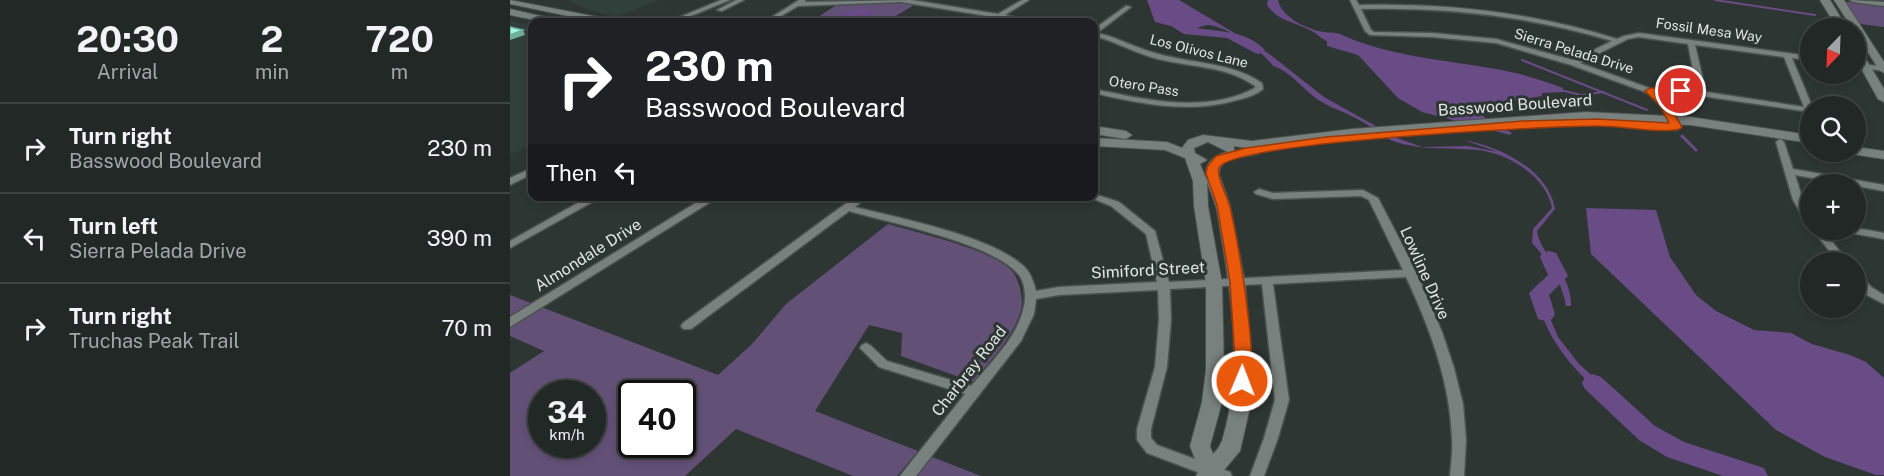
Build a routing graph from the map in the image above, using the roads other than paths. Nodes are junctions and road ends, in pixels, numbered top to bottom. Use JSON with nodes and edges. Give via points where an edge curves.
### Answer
{"nodes":[{"id":1,"x":741,"y":0,"type":"edge"},
{"id":2,"x":941,"y":0,"type":"edge"},
{"id":3,"x":1026,"y":0,"type":"edge"},
{"id":4,"x":1826,"y":0,"type":"edge"},
{"id":5,"x":1839,"y":0,"type":"edge"},
{"id":6,"x":1853,"y":0,"type":"edge"},
{"id":7,"x":1876,"y":0,"type":"edge"},
{"id":8,"x":510,"y":1,"type":"edge"},
{"id":9,"x":800,"y":2,"type":"edge"},
{"id":10,"x":1884,"y":2,"type":"edge"},
{"id":11,"x":727,"y":3,"type":"edge"},
{"id":12,"x":1354,"y":3,"type":"edge"},
{"id":13,"x":933,"y":4,"type":"junction"},
{"id":14,"x":1128,"y":7,"type":"dead end"},
{"id":15,"x":510,"y":12,"type":"edge"},
{"id":16,"x":999,"y":16,"type":"junction"},
{"id":17,"x":537,"y":18,"type":"edge"},
{"id":18,"x":589,"y":18,"type":"edge"},
{"id":19,"x":681,"y":18,"type":"edge"},
{"id":20,"x":698,"y":18,"type":"edge"},
{"id":21,"x":774,"y":18,"type":"edge"},
{"id":22,"x":996,"y":18,"type":"edge"},
{"id":23,"x":1011,"y":18,"type":"edge"},
{"id":24,"x":1836,"y":18,"type":"edge"},
{"id":25,"x":1098,"y":30,"type":"edge"},
{"id":26,"x":1098,"y":34,"type":"edge"},
{"id":27,"x":1618,"y":41,"type":"junction"},
{"id":28,"x":1691,"y":41,"type":"junction"},
{"id":29,"x":1787,"y":55,"type":"junction"},
{"id":30,"x":1800,"y":57,"type":"edge"},
{"id":31,"x":1574,"y":63,"type":"junction"},
{"id":32,"x":1866,"y":66,"type":"edge"},
{"id":33,"x":1884,"y":69,"type":"edge"},
{"id":34,"x":1866,"y":74,"type":"edge"},
{"id":35,"x":1259,"y":89,"type":"joint"},
{"id":36,"x":1650,"y":91,"type":"junction"},
{"id":37,"x":1098,"y":92,"type":"edge"},
{"id":38,"x":1702,"y":94,"type":"junction"},
{"id":39,"x":1884,"y":99,"type":"edge"},
{"id":40,"x":1674,"y":123,"type":"junction"},
{"id":41,"x":1098,"y":131,"type":"edge"},
{"id":42,"x":1355,"y":135,"type":"junction"},
{"id":43,"x":1800,"y":137,"type":"edge"},
{"id":44,"x":1206,"y":139,"type":"junction"},
{"id":45,"x":1222,"y":141,"type":"junction"},
{"id":46,"x":1098,"y":142,"type":"edge"},
{"id":47,"x":1780,"y":142,"type":"junction"},
{"id":48,"x":1800,"y":145,"type":"edge"},
{"id":49,"x":1866,"y":146,"type":"edge"},
{"id":50,"x":1884,"y":148,"type":"edge"},
{"id":51,"x":1866,"y":152,"type":"edge"},
{"id":52,"x":1190,"y":155,"type":"junction"},
{"id":53,"x":1884,"y":155,"type":"edge"},
{"id":54,"x":1223,"y":158,"type":"junction"},
{"id":55,"x":1788,"y":171,"type":"junction"},
{"id":56,"x":528,"y":173,"type":"edge"},
{"id":57,"x":510,"y":182,"type":"edge"},
{"id":58,"x":1883,"y":190,"type":"edge"},
{"id":59,"x":1259,"y":192,"type":"dead end"},
{"id":60,"x":1098,"y":198,"type":"edge"},
{"id":61,"x":589,"y":201,"type":"edge"},
{"id":62,"x":707,"y":201,"type":"edge"},
{"id":63,"x":856,"y":201,"type":"edge"},
{"id":64,"x":1800,"y":203,"type":"edge"},
{"id":65,"x":847,"y":208,"type":"junction"},
{"id":66,"x":1866,"y":233,"type":"edge"},
{"id":67,"x":510,"y":234,"type":"edge"},
{"id":68,"x":1884,"y":236,"type":"edge"},
{"id":69,"x":522,"y":238,"type":"junction"},
{"id":70,"x":1826,"y":240,"type":"edge"},
{"id":71,"x":510,"y":244,"type":"edge"},
{"id":72,"x":1835,"y":252,"type":"edge"},
{"id":73,"x":1411,"y":273,"type":"junction"},
{"id":74,"x":1267,"y":280,"type":"junction"},
{"id":75,"x":1237,"y":282,"type":"junction"},
{"id":76,"x":1214,"y":283,"type":"junction"},
{"id":77,"x":1164,"y":286,"type":"junction"},
{"id":78,"x":1866,"y":289,"type":"edge"},
{"id":79,"x":1032,"y":296,"type":"junction"},
{"id":80,"x":1884,"y":300,"type":"edge"},
{"id":81,"x":510,"y":323,"type":"edge"},
{"id":82,"x":687,"y":326,"type":"dead end"},
{"id":83,"x":866,"y":348,"type":"dead end"},
{"id":84,"x":975,"y":392,"type":"junction"},
{"id":85,"x":1214,"y":474,"type":"edge"},
{"id":86,"x":906,"y":476,"type":"edge"},
{"id":87,"x":1257,"y":476,"type":"edge"},
{"id":88,"x":1457,"y":476,"type":"edge"}],
"edges":[{"from":1,"to":11,"type":"street"},
{"from":2,"to":13,"type":"street"},
{"from":3,"to":16,"type":"street"},
{"from":4,"to":24,"type":"main road"},
{"from":5,"to":33,"type":"main road"},
{"from":6,"to":10,"type":"street"},
{"from":7,"to":10,"type":"street"},
{"from":8,"to":18,"type":"main road"},
{"from":9,"to":13,"type":"street","via":[[901,0]]},
{"from":9,"to":21,"type":"street"},
{"from":11,"to":19,"type":"street"},
{"from":11,"to":20,"type":"street"},
{"from":12,"to":27,"type":"street","via":[[1485,10],[1548,21]]},
{"from":12,"to":31,"type":"street","name":"Sierra Pelada Drive","via":[[1372,34],[1432,34],[1496,41]]},
{"from":13,"to":16,"type":"street"},
{"from":14,"to":25,"type":"street"},
{"from":15,"to":17,"type":"main road"},
{"from":16,"to":22,"type":"street"},
{"from":16,"to":23,"type":"street"},
{"from":26,"to":35,"type":"street","name":"Los Olivos Lane","via":[[1157,57],[1235,71],[1251,78]]},
{"from":27,"to":28,"type":"street","name":"Fossil Mesa Way","via":[[1639,35]]},
{"from":27,"to":31,"type":"street","name":"Fossil Mesa Way"},
{"from":28,"to":29,"type":"street","name":"Fossil Mesa Way"},
{"from":28,"to":38,"type":"street"},
{"from":29,"to":30,"type":"street","name":"Fossil Mesa Way"},
{"from":29,"to":38,"type":"street","via":[[1809,110]]},
{"from":31,"to":36,"type":"street","name":"Sierra Pelada Drive"},
{"from":32,"to":33,"type":"street"},
{"from":34,"to":39,"type":"main road"},
{"from":35,"to":37,"type":"street","name":"Otero Pass","via":[[1219,103],[1191,107]]},
{"from":36,"to":38,"type":"street"},
{"from":36,"to":40,"type":"street","name":"Sierra Pelada Drive"},
{"from":40,"to":42,"type":"main road","name":"Basswood Boulevard","via":[[1521,122]]},
{"from":40,"to":43,"type":"main road","name":"Basswood Boulevard"},
{"from":40,"to":47,"type":"main road","name":"Basswood Boulevard"},
{"from":41,"to":44,"type":"main road"},
{"from":42,"to":45,"type":"main road","name":"Basswood Boulevard","via":[[1252,145]]},
{"from":42,"to":54,"type":"main road","name":"Basswood Boulevard"},
{"from":44,"to":45,"type":"main road","name":"Basswood Boulevard"},
{"from":44,"to":52,"type":"main road","via":[[1190,144]]},
{"from":45,"to":54,"type":"main road","via":[[1230,150]]},
{"from":46,"to":52,"type":"main road","via":[[1164,145]]},
{"from":47,"to":48,"type":"main road","name":"Basswood Boulevard"},
{"from":47,"to":55,"type":"street"},
{"from":49,"to":50,"type":"main road"},
{"from":51,"to":53,"type":"main road"},
{"from":52,"to":54,"type":"main road","name":"Basswood Boulevard","via":[[1202,160]]},
{"from":52,"to":76,"type":"main road","via":[[1200,181]]},
{"from":54,"to":75,"type":"main road","via":[[1213,167],[1212,174],[1223,205]]},
{"from":55,"to":58,"type":"street"},
{"from":55,"to":64,"type":"street"},
{"from":56,"to":57,"type":"street"},
{"from":59,"to":73,"type":"street","name":"Lowline Drive","via":[[1273,196],[1369,195]]},
{"from":60,"to":77,"type":"street","via":[[1114,204],[1151,233]]},
{"from":61,"to":69,"type":"street"},
{"from":62,"to":81,"type":"street","name":"Almondale Drive"},
{"from":63,"to":65,"type":"street"},
{"from":65,"to":79,"type":"street","via":[[978,244],[1001,255],[1023,273]]},
{"from":65,"to":82,"type":"street"},
{"from":66,"to":68,"type":"street"},
{"from":67,"to":69,"type":"street"},
{"from":69,"to":71,"type":"street"},
{"from":70,"to":72,"type":"street"},
{"from":73,"to":74,"type":"street","name":"Simiford Street"},
{"from":73,"to":88,"type":"street","name":"Lowline Drive","via":[[1452,380],[1461,455]]},
{"from":74,"to":75,"type":"street","name":"Simiford Street"},
{"from":74,"to":87,"type":"street","via":[[1282,400]]},
{"from":75,"to":76,"type":"street","name":"Simiford Street"},
{"from":75,"to":85,"type":"main road","via":[[1243,360],[1240,403],[1230,451]]},
{"from":76,"to":77,"type":"street","name":"Simiford Street"},
{"from":76,"to":85,"type":"main road","via":[[1215,370],[1212,402],[1200,446]]},
{"from":77,"to":79,"type":"street","name":"Simiford Street"},
{"from":77,"to":85,"type":"street","via":[[1161,367],[1144,440],[1152,449]]},
{"from":78,"to":80,"type":"street"},
{"from":79,"to":84,"type":"street","name":"Charbray Road","via":[[1028,318],[1017,338]]},
{"from":83,"to":84,"type":"street","via":[[883,364]]},
{"from":84,"to":86,"type":"street","name":"Charbray Road"}]}
